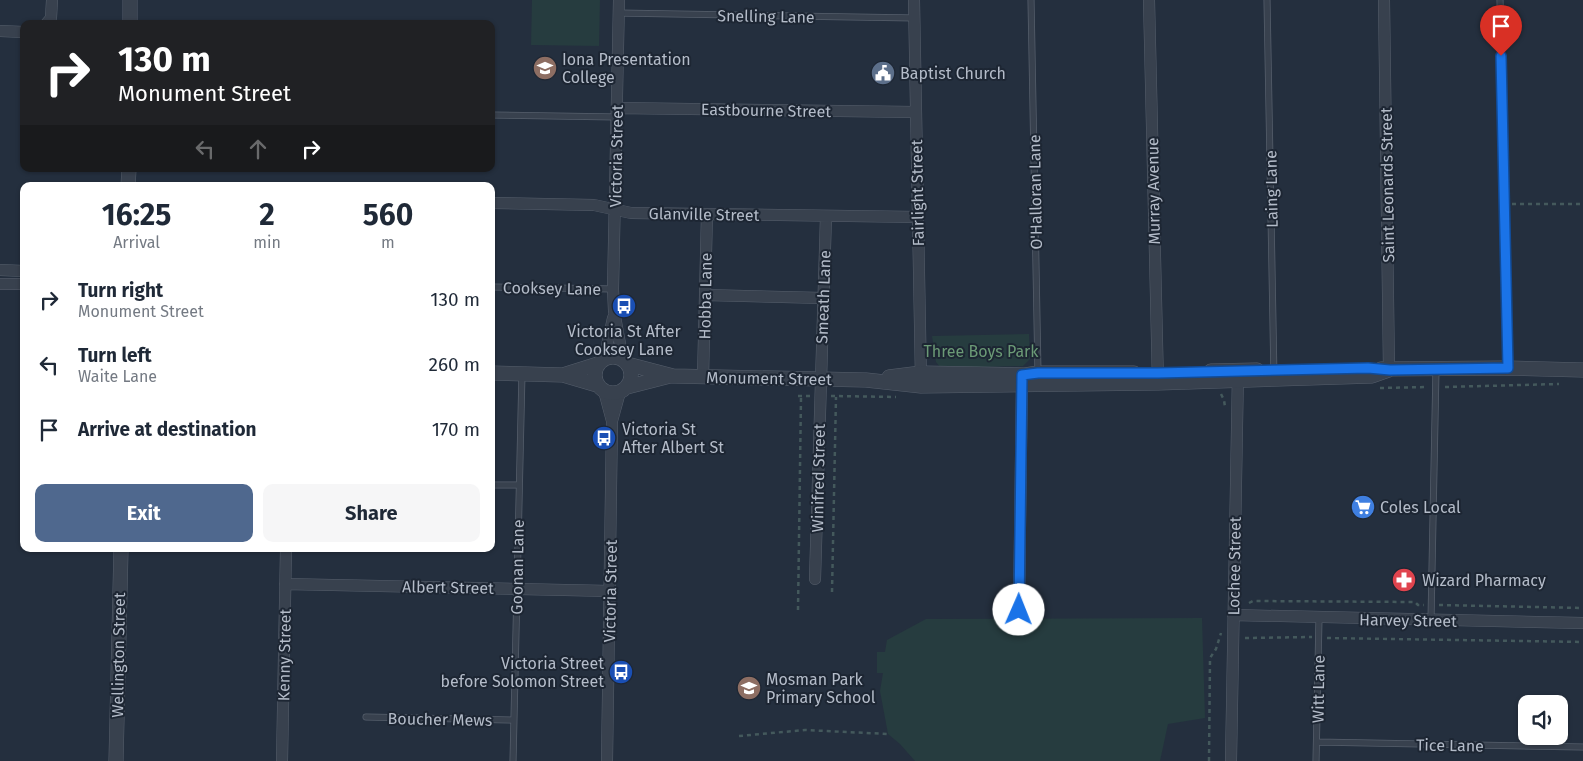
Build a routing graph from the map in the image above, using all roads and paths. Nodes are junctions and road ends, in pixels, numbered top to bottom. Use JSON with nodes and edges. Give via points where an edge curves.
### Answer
{"nodes":[{"id":1,"x":52,"y":0,"type":"edge"},
{"id":2,"x":130,"y":0,"type":"edge"},
{"id":3,"x":619,"y":0,"type":"edge"},
{"id":4,"x":914,"y":0,"type":"edge"},
{"id":5,"x":1031,"y":0,"type":"edge"},
{"id":6,"x":1149,"y":0,"type":"edge"},
{"id":7,"x":1267,"y":0,"type":"edge"},
{"id":8,"x":1384,"y":0,"type":"edge"},
{"id":9,"x":1500,"y":0,"type":"edge"},
{"id":10,"x":618,"y":13,"type":"junction"},
{"id":11,"x":914,"y":18,"type":"junction"},
{"id":12,"x":49,"y":20,"type":"edge"},
{"id":13,"x":130,"y":20,"type":"edge"},
{"id":14,"x":0,"y":32,"type":"edge"},
{"id":15,"x":20,"y":32,"type":"edge"},
{"id":16,"x":617,"y":112,"type":"junction"},
{"id":17,"x":915,"y":112,"type":"junction"},
{"id":18,"x":495,"y":115,"type":"edge"},
{"id":19,"x":495,"y":203,"type":"edge"},
{"id":20,"x":1504,"y":204,"type":"junction"},
{"id":21,"x":1583,"y":204,"type":"edge"},
{"id":22,"x":614,"y":210,"type":"junction"},
{"id":23,"x":707,"y":214,"type":"junction"},
{"id":24,"x":826,"y":216,"type":"junction"},
{"id":25,"x":918,"y":217,"type":"junction"},
{"id":26,"x":0,"y":270,"type":"edge"},
{"id":27,"x":20,"y":270,"type":"edge"},
{"id":28,"x":0,"y":284,"type":"edge"},
{"id":29,"x":20,"y":284,"type":"edge"},
{"id":30,"x":495,"y":287,"type":"edge"},
{"id":31,"x":613,"y":288,"type":"junction"},
{"id":32,"x":705,"y":295,"type":"junction"},
{"id":33,"x":823,"y":298,"type":"junction"},
{"id":34,"x":614,"y":311,"type":"junction"},
{"id":35,"x":601,"y":362,"type":"junction"},
{"id":36,"x":625,"y":362,"type":"junction"},
{"id":37,"x":1508,"y":368,"type":"junction"},
{"id":38,"x":1436,"y":369,"type":"junction"},
{"id":39,"x":1582,"y":369,"type":"edge"},
{"id":40,"x":1390,"y":370,"type":"junction"},
{"id":41,"x":495,"y":373,"type":"edge"},
{"id":42,"x":522,"y":373,"type":"junction"},
{"id":43,"x":1274,"y":374,"type":"junction"},
{"id":44,"x":563,"y":375,"type":"junction"},
{"id":45,"x":1238,"y":375,"type":"junction"},
{"id":46,"x":673,"y":376,"type":"junction"},
{"id":47,"x":703,"y":377,"type":"junction"},
{"id":48,"x":820,"y":378,"type":"junction"},
{"id":49,"x":1038,"y":378,"type":"junction"},
{"id":50,"x":1158,"y":378,"type":"junction"},
{"id":51,"x":1021,"y":379,"type":"junction"},
{"id":52,"x":921,"y":380,"type":"junction"},
{"id":53,"x":1566,"y":383,"type":"dead end"},
{"id":54,"x":1435,"y":387,"type":"junction"},
{"id":55,"x":601,"y":388,"type":"junction"},
{"id":56,"x":1371,"y":388,"type":"dead end"},
{"id":57,"x":624,"y":389,"type":"junction"},
{"id":58,"x":1220,"y":392,"type":"dead end"},
{"id":59,"x":820,"y":396,"type":"junction"},
{"id":60,"x":836,"y":396,"type":"junction"},
{"id":61,"x":905,"y":398,"type":"dead end"},
{"id":62,"x":1224,"y":407,"type":"dead end"},
{"id":63,"x":612,"y":420,"type":"junction"},
{"id":64,"x":495,"y":484,"type":"edge"},
{"id":65,"x":519,"y":485,"type":"junction"},
{"id":66,"x":121,"y":552,"type":"edge"},
{"id":67,"x":286,"y":552,"type":"edge"},
{"id":68,"x":815,"y":579,"type":"dead end"},
{"id":69,"x":285,"y":584,"type":"junction"},
{"id":70,"x":517,"y":589,"type":"junction"},
{"id":71,"x":610,"y":591,"type":"junction"},
{"id":72,"x":832,"y":592,"type":"dead end"},
{"id":73,"x":1248,"y":604,"type":"dead end"},
{"id":74,"x":1431,"y":605,"type":"junction"},
{"id":75,"x":1583,"y":608,"type":"edge"},
{"id":76,"x":798,"y":610,"type":"dead end"},
{"id":77,"x":1019,"y":610,"type":"dead end"},
{"id":78,"x":1233,"y":616,"type":"junction"},
{"id":79,"x":1320,"y":618,"type":"junction"},
{"id":80,"x":1430,"y":620,"type":"junction"},
{"id":81,"x":1583,"y":624,"type":"edge"},
{"id":82,"x":1222,"y":628,"type":"dead end"},
{"id":83,"x":1319,"y":638,"type":"junction"},
{"id":84,"x":1583,"y":642,"type":"edge"},
{"id":85,"x":1245,"y":646,"type":"dead end"},
{"id":86,"x":366,"y":717,"type":"dead end"},
{"id":87,"x":514,"y":720,"type":"junction"},
{"id":88,"x":888,"y":734,"type":"dead end"},
{"id":89,"x":738,"y":736,"type":"dead end"},
{"id":90,"x":1317,"y":742,"type":"junction"},
{"id":91,"x":1583,"y":747,"type":"edge"},
{"id":92,"x":116,"y":761,"type":"edge"},
{"id":93,"x":282,"y":761,"type":"edge"},
{"id":94,"x":513,"y":761,"type":"edge"},
{"id":95,"x":607,"y":761,"type":"edge"},
{"id":96,"x":1209,"y":761,"type":"edge"},
{"id":97,"x":1231,"y":761,"type":"edge"},
{"id":98,"x":1316,"y":761,"type":"edge"}],
"edges":[{"from":1,"to":12,"type":"street"},
{"from":2,"to":13,"type":"street"},
{"from":3,"to":10,"type":"street","name":"Victoria Street"},
{"from":4,"to":11,"type":"street","name":"Fairlight Street"},
{"from":5,"to":49,"type":"lane","name":"O'Halloran Lane"},
{"from":6,"to":50,"type":"street","name":"Murray Avenue"},
{"from":7,"to":43,"type":"lane","name":"Laing Lane"},
{"from":8,"to":40,"type":"street","name":"Saint Leonards Street"},
{"from":9,"to":20,"type":"lane"},
{"from":10,"to":11,"type":"lane","name":"Snelling Lane"},
{"from":10,"to":16,"type":"street","name":"Victoria Street"},
{"from":11,"to":17,"type":"street","name":"Fairlight Street"},
{"from":14,"to":15,"type":"street"},
{"from":16,"to":17,"type":"street","name":"Eastbourne Street"},
{"from":16,"to":18,"type":"lane"},
{"from":16,"to":22,"type":"street","name":"Victoria Street"},
{"from":17,"to":25,"type":"street","name":"Fairlight Street"},
{"from":19,"to":22,"type":"street","name":"Glanville Street","via":[[594,205]]},
{"from":20,"to":21,"type":"path"},
{"from":20,"to":37,"type":"lane"},
{"from":22,"to":23,"type":"street","name":"Glanville Street"},
{"from":22,"to":31,"type":"street","name":"Victoria Street"},
{"from":23,"to":24,"type":"street","name":"Glanville Street"},
{"from":23,"to":32,"type":"street","name":"Hobba Lane"},
{"from":24,"to":25,"type":"street","name":"Glanville Street"},
{"from":24,"to":33,"type":"street","name":"Smeath Lane"},
{"from":25,"to":52,"type":"street","name":"Fairlight Street"},
{"from":26,"to":27,"type":"street"},
{"from":28,"to":29,"type":"street"},
{"from":30,"to":31,"type":"lane","name":"Cooksey Lane"},
{"from":31,"to":34,"type":"street","name":"Victoria Street"},
{"from":32,"to":33,"type":"street"},
{"from":32,"to":47,"type":"street","name":"Hobba Lane"},
{"from":33,"to":48,"type":"street","name":"Smeath Lane"},
{"from":34,"to":35,"type":"street","name":"Victoria Street"},
{"from":34,"to":36,"type":"street","name":"Victoria Street"},
{"from":35,"to":36,"type":"street","via":[[613,356]]},
{"from":35,"to":44,"type":"street"},
{"from":35,"to":55,"type":"street","via":[[594,375]]},
{"from":36,"to":46,"type":"street","name":"Monument Street"},
{"from":36,"to":57,"type":"street","via":[[631,375]]},
{"from":37,"to":38,"type":"street","name":"Monument Street"},
{"from":37,"to":39,"type":"street","name":"Monument Street"},
{"from":38,"to":40,"type":"street","name":"Monument Street"},
{"from":38,"to":54,"type":"lane"},
{"from":40,"to":43,"type":"street","name":"Monument Street","via":[[1372,376]]},
{"from":41,"to":42,"type":"street"},
{"from":42,"to":44,"type":"street"},
{"from":42,"to":65,"type":"lane","name":"Goonan Lane"},
{"from":43,"to":45,"type":"street","name":"Monument Street"},
{"from":44,"to":55,"type":"street"},
{"from":45,"to":50,"type":"street","name":"Monument Street"},
{"from":45,"to":78,"type":"street","name":"Lochee Street"},
{"from":46,"to":47,"type":"street","name":"Monument Street"},
{"from":46,"to":57,"type":"street","name":"Monument Street"},
{"from":47,"to":48,"type":"street","name":"Monument Street"},
{"from":48,"to":52,"type":"street","name":"Monument Street"},
{"from":48,"to":59,"type":"street","name":"Winifred Street"},
{"from":49,"to":50,"type":"street","name":"Monument Street"},
{"from":49,"to":51,"type":"street","name":"Monument Street"},
{"from":51,"to":52,"type":"street","name":"Monument Street"},
{"from":51,"to":77,"type":"street"},
{"from":53,"to":54,"type":"path"},
{"from":54,"to":56,"type":"path"},
{"from":54,"to":74,"type":"lane"},
{"from":55,"to":57,"type":"street","via":[[610,393]]},
{"from":55,"to":63,"type":"street","name":"Victoria Street"},
{"from":57,"to":63,"type":"street","name":"Victoria Street"},
{"from":58,"to":62,"type":"path"},
{"from":59,"to":60,"type":"path"},
{"from":59,"to":68,"type":"street","name":"Winifred Street"},
{"from":59,"to":76,"type":"path","via":[[800,396]]},
{"from":60,"to":61,"type":"path"},
{"from":60,"to":72,"type":"path"},
{"from":63,"to":71,"type":"street","name":"Victoria Street"},
{"from":64,"to":65,"type":"lane"},
{"from":65,"to":70,"type":"lane","name":"Goonan Lane"},
{"from":66,"to":92,"type":"street","name":"Wellington Street"},
{"from":67,"to":69,"type":"street","name":"Kenny Street"},
{"from":69,"to":70,"type":"street","name":"Albert Street"},
{"from":69,"to":93,"type":"street","name":"Kenny Street"},
{"from":70,"to":71,"type":"street","name":"Albert Street"},
{"from":70,"to":87,"type":"lane","name":"Goonan Lane"},
{"from":71,"to":95,"type":"street","name":"Victoria Street"},
{"from":73,"to":74,"type":"path","via":[[1253,601],[1415,602]]},
{"from":74,"to":75,"type":"path"},
{"from":74,"to":80,"type":"lane"},
{"from":78,"to":79,"type":"street","name":"Harvey Street"},
{"from":78,"to":97,"type":"street","name":"Lochee Street"},
{"from":79,"to":80,"type":"street","name":"Harvey Street"},
{"from":79,"to":83,"type":"lane","name":"Witt Lane"},
{"from":80,"to":81,"type":"street","name":"Harvey Street"},
{"from":82,"to":96,"type":"path","via":[[1210,658]]},
{"from":83,"to":84,"type":"path"},
{"from":83,"to":85,"type":"path","via":[[1245,637]]},
{"from":83,"to":90,"type":"lane","name":"Witt Lane"},
{"from":86,"to":87,"type":"lane","name":"Boucher Mews"},
{"from":87,"to":94,"type":"lane","name":"Goonan Lane"},
{"from":88,"to":89,"type":"path","via":[[805,730]]},
{"from":90,"to":91,"type":"lane","name":"Tice Lane"},
{"from":90,"to":98,"type":"lane","name":"Witt Lane"}]}
